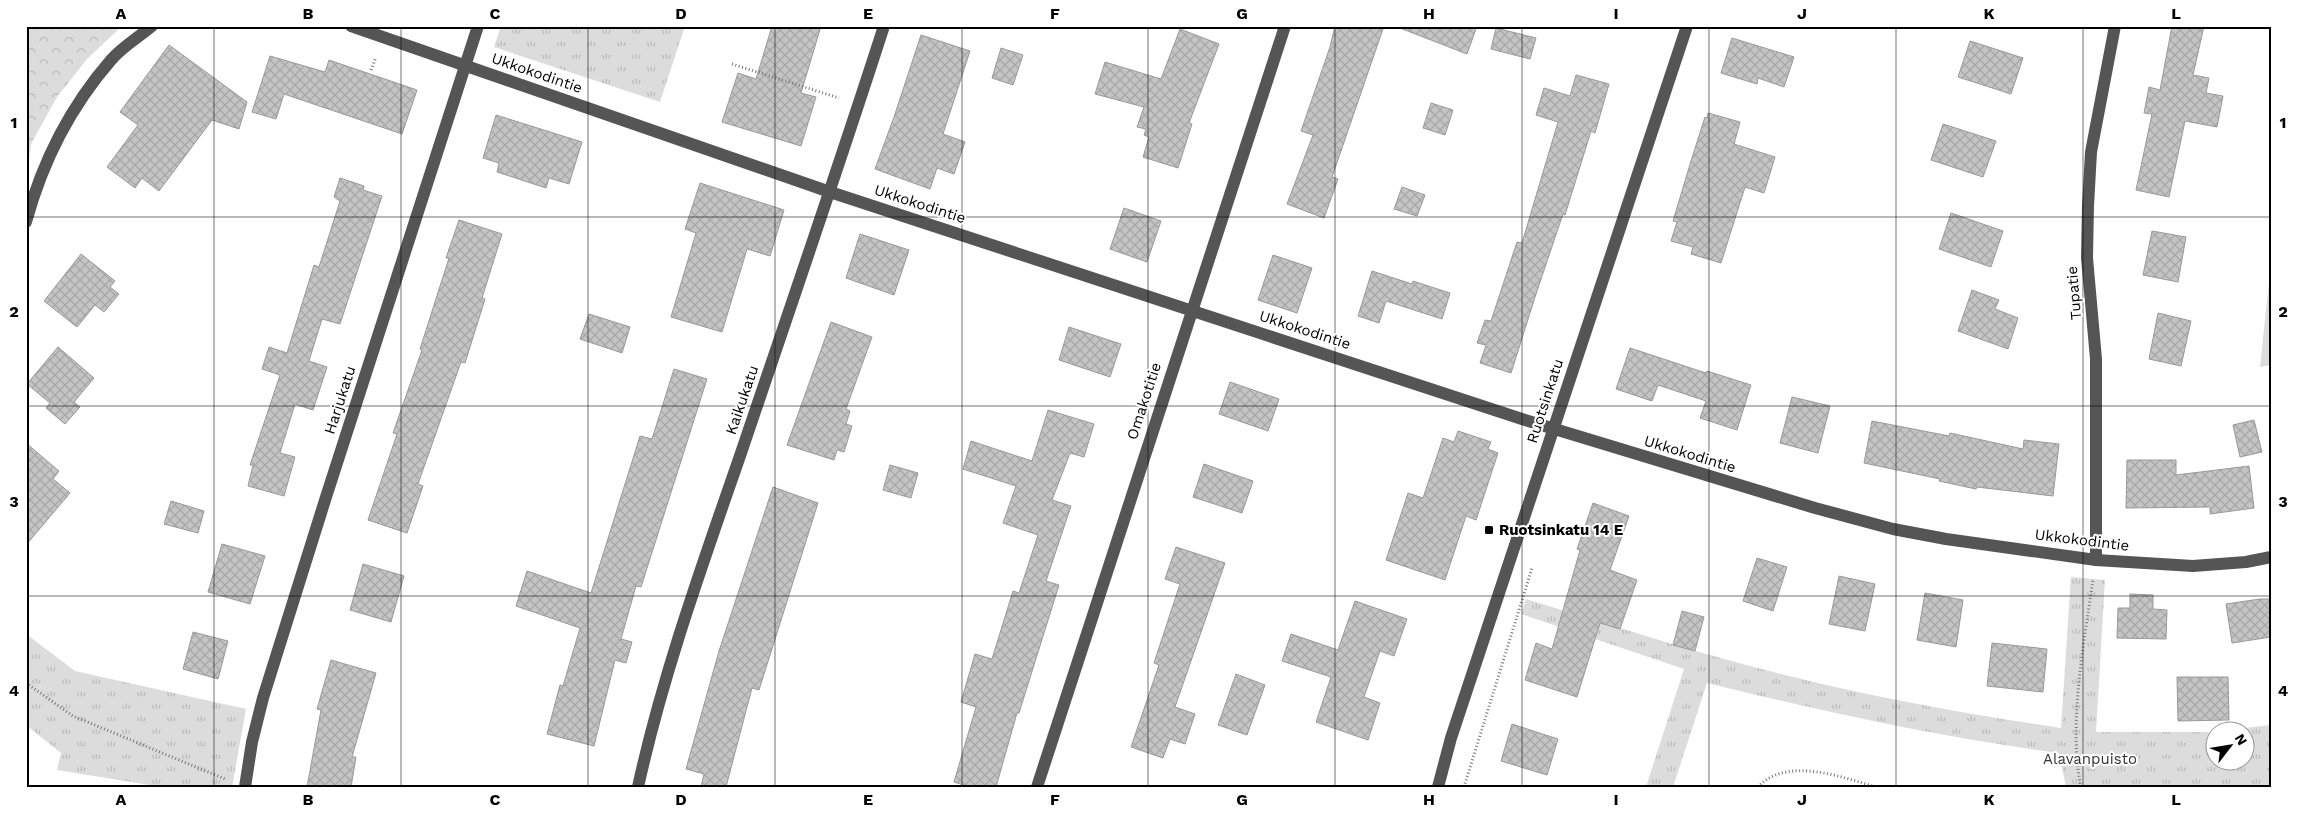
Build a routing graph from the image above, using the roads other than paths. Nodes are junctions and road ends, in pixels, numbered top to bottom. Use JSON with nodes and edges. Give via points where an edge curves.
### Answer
{"nodes":[{"id":1,"x":152,"y":26,"type":"edge"},
{"id":2,"x":351,"y":26,"type":"edge"},
{"id":3,"x":478,"y":26,"type":"edge"},
{"id":4,"x":884,"y":26,"type":"edge"},
{"id":5,"x":1285,"y":26,"type":"edge"},
{"id":6,"x":1687,"y":26,"type":"edge"},
{"id":7,"x":2115,"y":26,"type":"edge"},
{"id":8,"x":465,"y":65,"type":"junction"},
{"id":9,"x":830,"y":192,"type":"junction"},
{"id":10,"x":26,"y":222,"type":"edge"},
{"id":11,"x":1191,"y":310,"type":"junction"},
{"id":12,"x":1553,"y":428,"type":"junction"},
{"id":13,"x":2271,"y":557,"type":"edge"},
{"id":14,"x":2096,"y":560,"type":"junction"},
{"id":15,"x":245,"y":787,"type":"edge"},
{"id":16,"x":638,"y":787,"type":"edge"},
{"id":17,"x":1037,"y":787,"type":"edge"},
{"id":18,"x":1438,"y":787,"type":"edge"}],
"edges":[{"from":1,"to":10,"type":"street","via":[[112,59],[76,104],[52,152]]},
{"from":2,"to":8,"type":"street","name":"Ukkokodintie"},
{"from":3,"to":8,"type":"street","name":"Harjukatu"},
{"from":4,"to":9,"type":"street","name":"Kaikukatu"},
{"from":5,"to":11,"type":"street","name":"Omakotitie"},
{"from":6,"to":12,"type":"street","name":"Ruotsinkatu"},
{"from":7,"to":14,"type":"street","name":"Tupatie","via":[[2091,152],[2088,206],[2087,258],[2096,359]]},
{"from":8,"to":9,"type":"street","name":"Ukkokodintie"},
{"from":8,"to":15,"type":"street","name":"Harjukatu","via":[[263,698]]},
{"from":9,"to":11,"type":"street","name":"Ukkokodintie"},
{"from":9,"to":16,"type":"street","name":"Kaikukatu","via":[[680,634],[654,715]]},
{"from":11,"to":12,"type":"street","name":"Ukkokodintie"},
{"from":11,"to":17,"type":"street","name":"Omakotitie"},
{"from":12,"to":14,"type":"street","name":"Ukkokodintie","via":[[1735,485],[1893,529]]},
{"from":12,"to":18,"type":"street","name":"Ruotsinkatu","via":[[1451,738]]},
{"from":13,"to":14,"type":"street","name":"Ukkokodintie","via":[[2193,566]]}]}
